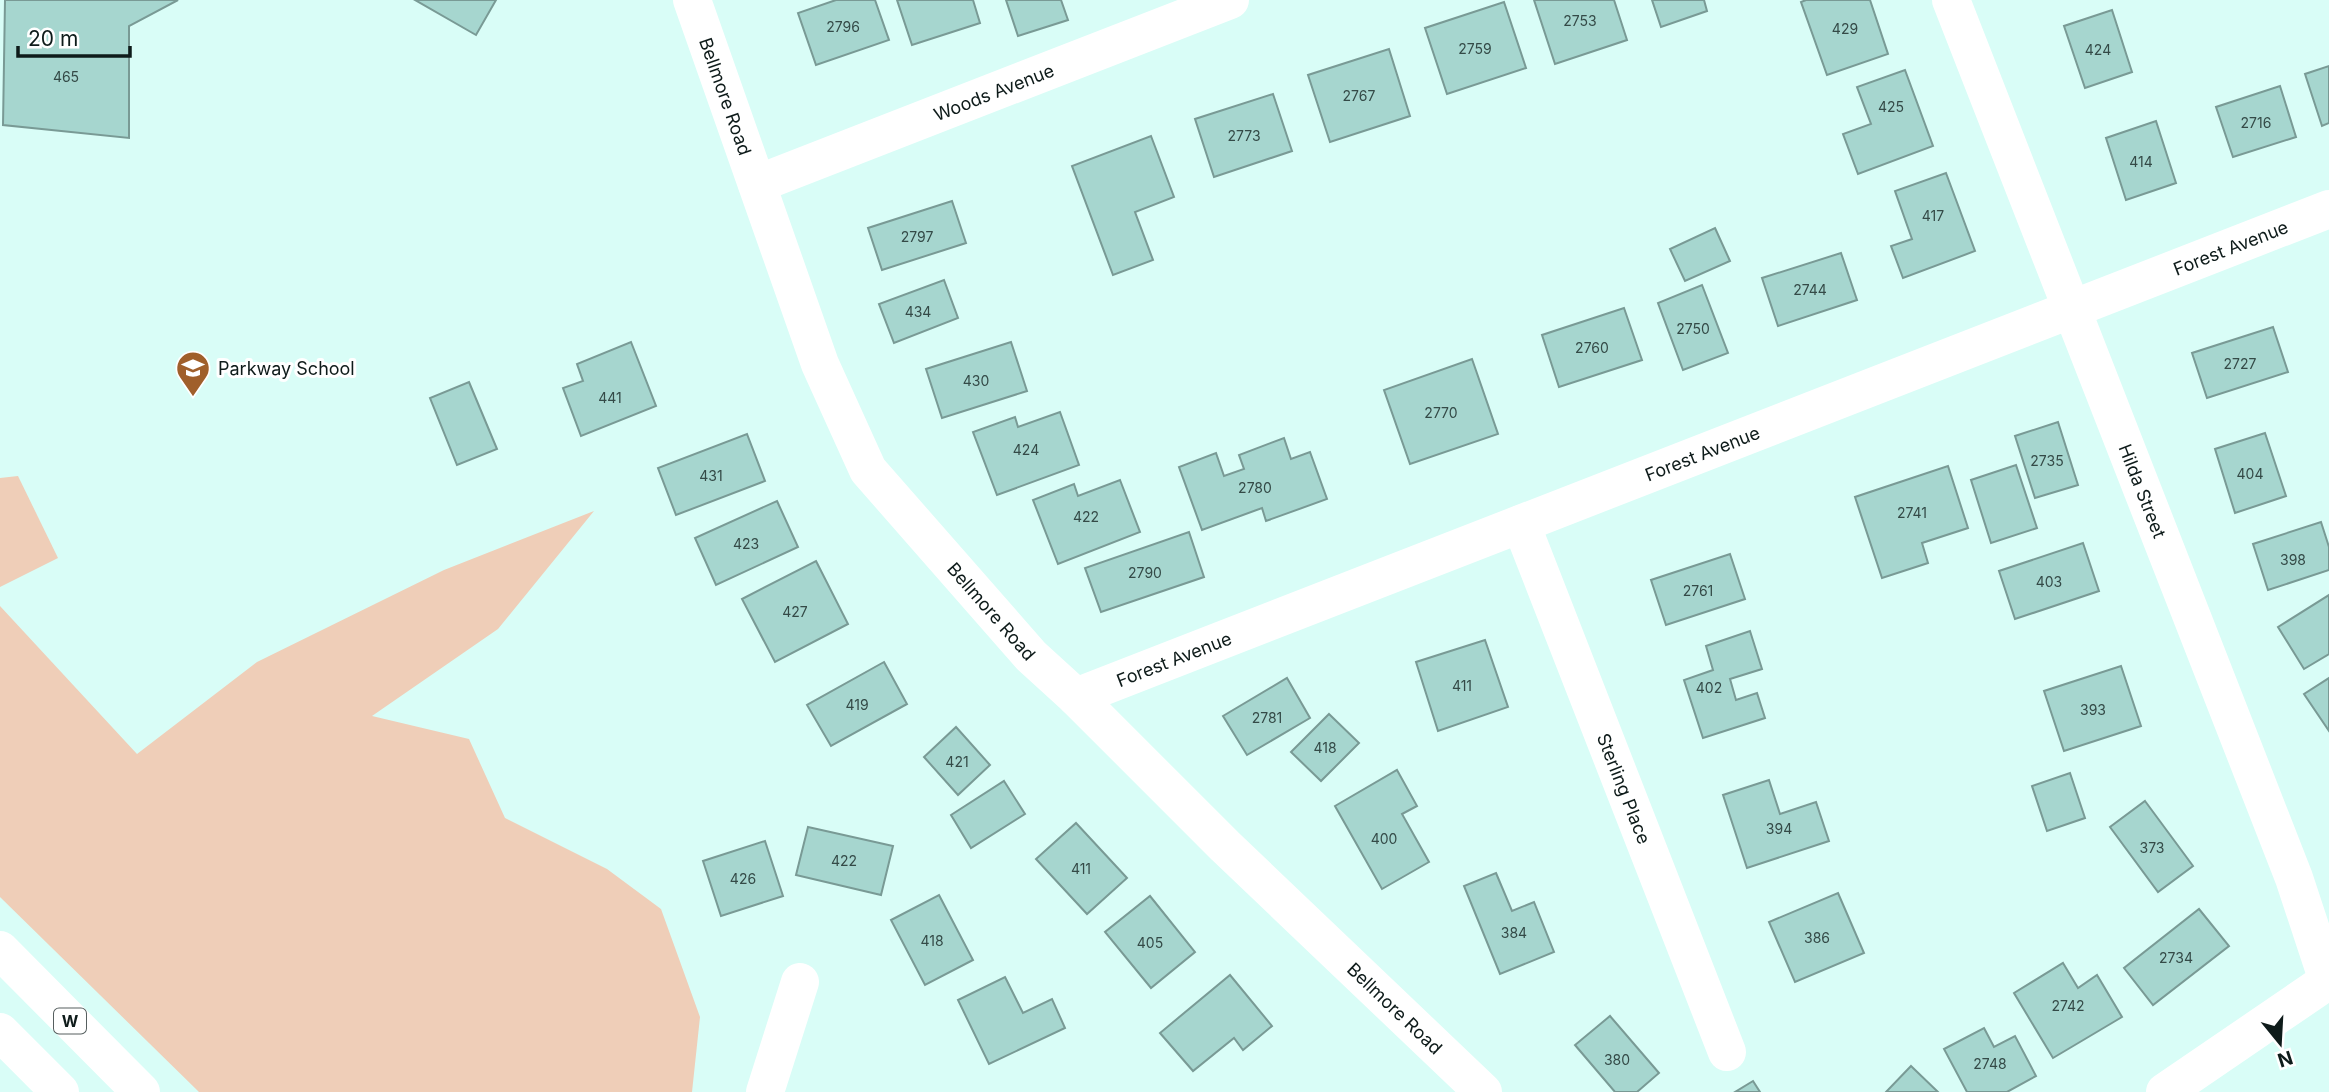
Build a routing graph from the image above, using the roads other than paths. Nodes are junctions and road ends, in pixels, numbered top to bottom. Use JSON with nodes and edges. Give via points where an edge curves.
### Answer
{"nodes":[{"id":1,"x":692,"y":0,"type":"edge"},
{"id":2,"x":1230,"y":0,"type":"edge"},
{"id":3,"x":1951,"y":0,"type":"edge"},
{"id":4,"x":757,"y":184,"type":"junction"},
{"id":5,"x":2329,"y":209,"type":"edge"},
{"id":6,"x":2073,"y":309,"type":"junction"},
{"id":7,"x":1521,"y":524,"type":"junction"},
{"id":8,"x":1076,"y":697,"type":"junction"},
{"id":9,"x":0,"y":950,"type":"edge"},
{"id":10,"x":800,"y":982,"type":"dead end"},
{"id":11,"x":2328,"y":982,"type":"edge"},
{"id":12,"x":0,"y":1032,"type":"edge"},
{"id":13,"x":1727,"y":1052,"type":"dead end"},
{"id":14,"x":60,"y":1092,"type":"edge"},
{"id":15,"x":141,"y":1092,"type":"edge"},
{"id":16,"x":765,"y":1092,"type":"edge"},
{"id":17,"x":1483,"y":1092,"type":"edge"},
{"id":18,"x":2165,"y":1092,"type":"edge"}],
"edges":[{"from":1,"to":4,"type":"main road","name":"Bellmore Road"},
{"from":2,"to":4,"type":"main road","name":"Woods Avenue"},
{"from":3,"to":6,"type":"main road","name":"Hilda Street"},
{"from":4,"to":8,"type":"main road","name":"Bellmore Road","via":[[820,364],[868,470],[1031,656]]},
{"from":5,"to":6,"type":"main road","name":"Forest Avenue"},
{"from":6,"to":7,"type":"main road","name":"Forest Avenue"},
{"from":6,"to":11,"type":"main road","name":"Hilda Street","via":[[2294,878]]},
{"from":7,"to":8,"type":"main road","name":"Forest Avenue"},
{"from":7,"to":13,"type":"main road","name":"Sterling Place"},
{"from":8,"to":17,"type":"main road","name":"Bellmore Road"},
{"from":9,"to":15,"type":"main road","number":"W"},
{"from":10,"to":16,"type":"main road"},
{"from":11,"to":18,"type":"main road"},
{"from":12,"to":14,"type":"main road"}]}
